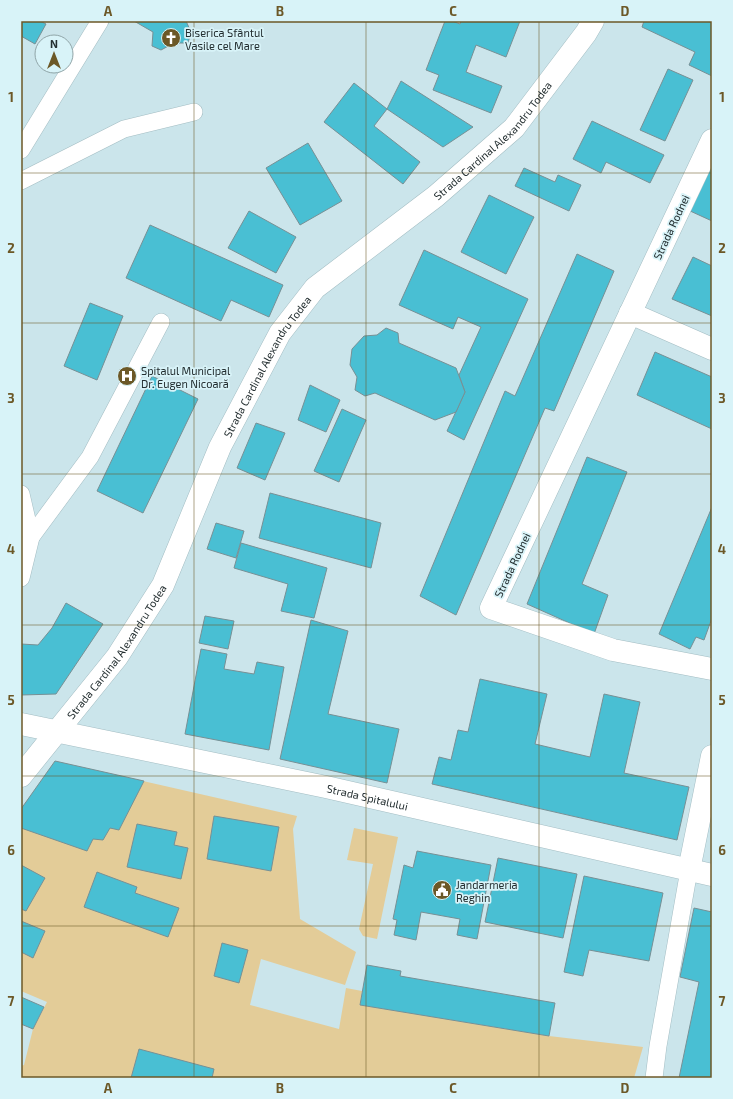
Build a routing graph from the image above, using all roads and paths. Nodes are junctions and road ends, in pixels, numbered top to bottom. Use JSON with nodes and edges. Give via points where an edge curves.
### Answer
{"nodes":[{"id":1,"x":100,"y":21,"type":"edge"},
{"id":2,"x":594,"y":21,"type":"edge"},
{"id":3,"x":194,"y":112,"type":"dead end"},
{"id":4,"x":712,"y":140,"type":"edge"},
{"id":5,"x":21,"y":150,"type":"edge"},
{"id":6,"x":21,"y":181,"type":"edge"},
{"id":7,"x":630,"y":313,"type":"junction"},
{"id":8,"x":161,"y":322,"type":"dead end"},
{"id":9,"x":712,"y":349,"type":"edge"},
{"id":10,"x":21,"y":494,"type":"edge"},
{"id":11,"x":31,"y":537,"type":"junction"},
{"id":12,"x":21,"y":578,"type":"edge"},
{"id":13,"x":712,"y":669,"type":"edge"},
{"id":14,"x":21,"y":724,"type":"edge"},
{"id":15,"x":56,"y":732,"type":"junction"},
{"id":16,"x":712,"y":756,"type":"edge"},
{"id":17,"x":21,"y":776,"type":"edge"},
{"id":18,"x":689,"y":870,"type":"junction"},
{"id":19,"x":712,"y":875,"type":"edge"},
{"id":20,"x":654,"y":1078,"type":"edge"}],
"edges":[{"from":1,"to":5,"type":"lane"},
{"from":2,"to":15,"type":"street","name":"Strada Cardinal Alexandru Todea","via":[[514,128],[436,196],[315,288],[280,333],[220,447],[163,585],[117,657]]},
{"from":3,"to":6,"type":"lane","via":[[124,128]]},
{"from":4,"to":7,"type":"street","name":"Strada Rodnei"},
{"from":7,"to":9,"type":"street"},
{"from":7,"to":13,"type":"street","name":"Strada Rodnei","via":[[491,608],[613,650]]},
{"from":8,"to":11,"type":"lane","via":[[90,457]]},
{"from":10,"to":11,"type":"lane"},
{"from":11,"to":12,"type":"lane"},
{"from":14,"to":15,"type":"street","name":"Strada Spitalului"},
{"from":15,"to":17,"type":"street","name":"Strada Cardinal Alexandru Todea"},
{"from":15,"to":18,"type":"street","name":"Strada Spitalului","via":[[326,787]]},
{"from":16,"to":18,"type":"street"},
{"from":18,"to":19,"type":"street","name":"Strada Spitalului"},
{"from":18,"to":20,"type":"lane"}]}
